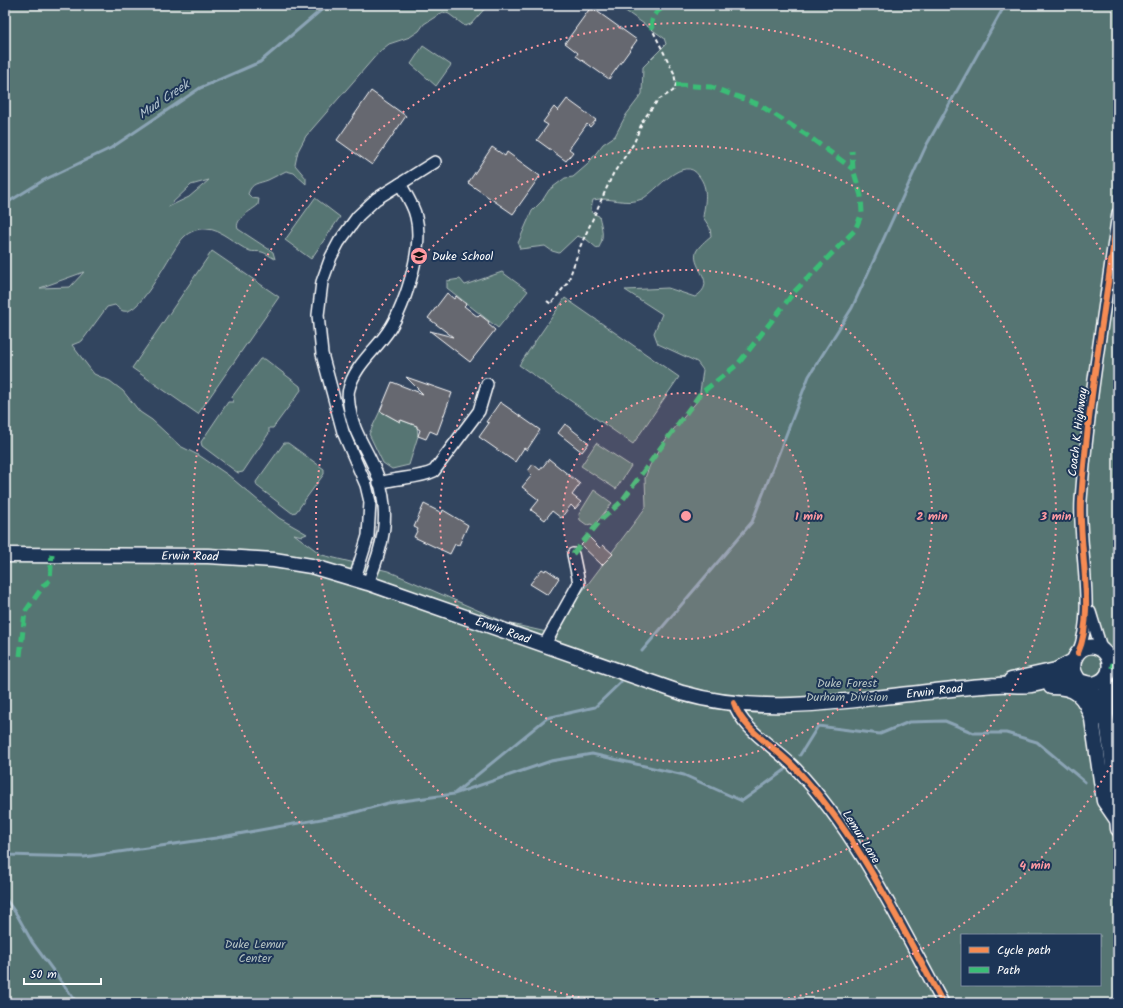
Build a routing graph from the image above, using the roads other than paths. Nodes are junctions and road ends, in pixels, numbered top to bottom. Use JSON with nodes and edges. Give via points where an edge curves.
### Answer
{"nodes":[{"id":1,"x":435,"y":162,"type":"dead end"},
{"id":2,"x":400,"y":184,"type":"junction"},
{"id":3,"x":1118,"y":213,"type":"edge"},
{"id":4,"x":487,"y":384,"type":"dead end"},
{"id":5,"x":332,"y":385,"type":"junction"},
{"id":6,"x":350,"y":417,"type":"junction"},
{"id":7,"x":379,"y":483,"type":"junction"},
{"id":8,"x":573,"y":554,"type":"dead end"},
{"id":9,"x":5,"y":555,"type":"edge"},
{"id":10,"x":361,"y":580,"type":"junction"},
{"id":11,"x":1086,"y":595,"type":"junction"},
{"id":12,"x":545,"y":644,"type":"junction"},
{"id":13,"x":1102,"y":651,"type":"junction"},
{"id":14,"x":1076,"y":657,"type":"junction"},
{"id":15,"x":1106,"y":676,"type":"junction"},
{"id":16,"x":1083,"y":682,"type":"junction"},
{"id":17,"x":998,"y":685,"type":"junction"},
{"id":18,"x":1031,"y":685,"type":"junction"},
{"id":19,"x":734,"y":704,"type":"junction"},
{"id":20,"x":1117,"y":824,"type":"edge"},
{"id":21,"x":943,"y":1003,"type":"edge"}],
"edges":[{"from":1,"to":2,"type":"street"},
{"from":2,"to":5,"type":"street","via":[[376,199],[358,216],[339,242],[322,282],[318,315],[322,354]]},
{"from":2,"to":6,"type":"street","via":[[416,216],[418,232],[415,261],[409,287],[385,336],[352,378],[348,391]]},
{"from":3,"to":11,"type":"street","name":"Coach K Highway","via":[[1081,501]]},
{"from":4,"to":7,"type":"street","via":[[480,411],[434,471]]},
{"from":5,"to":6,"type":"street"},
{"from":5,"to":10,"type":"street","via":[[343,432],[366,485],[370,502]]},
{"from":6,"to":7,"type":"street"},
{"from":7,"to":10,"type":"street","via":[[385,517],[380,555]]},
{"from":8,"to":12,"type":"street","via":[[579,583]]},
{"from":9,"to":10,"type":"main road","name":"Erwin Road","via":[[235,557],[292,563]]},
{"from":10,"to":12,"type":"main road","name":"Erwin Road"},
{"from":11,"to":13,"type":"street","name":"Coach K Highway"},
{"from":11,"to":14,"type":"street","name":"Coach K Highway","via":[[1086,626]]},
{"from":12,"to":19,"type":"main road","name":"Erwin Road","via":[[682,693]]},
{"from":13,"to":14,"type":"main road","via":[[1098,648],[1087,648]]},
{"from":13,"to":15,"type":"main road","name":"Coach K Highway","via":[[1109,659],[1110,665]]},
{"from":14,"to":16,"type":"main road","via":[[1075,674]]},
{"from":14,"to":17,"type":"main road","name":"Erwin Road","via":[[1056,670],[1016,678]]},
{"from":15,"to":16,"type":"main road","via":[[1097,683]]},
{"from":15,"to":20,"type":"main road","name":"Coach K Highway","via":[[1106,715]]},
{"from":16,"to":18,"type":"main road","name":"Erwin Road","via":[[1063,679]]},
{"from":16,"to":20,"type":"main road","via":[[1090,688],[1097,704],[1110,800]]},
{"from":17,"to":18,"type":"main road","name":"Erwin Road"},
{"from":17,"to":19,"type":"main road","name":"Erwin Road","via":[[814,703],[762,706]]},
{"from":18,"to":20,"type":"main road","via":[[1069,688],[1086,704],[1092,719],[1104,801]]},
{"from":19,"to":21,"type":"street","name":"Lemur Lane","via":[[746,725],[795,768],[834,815],[870,871]]}]}
